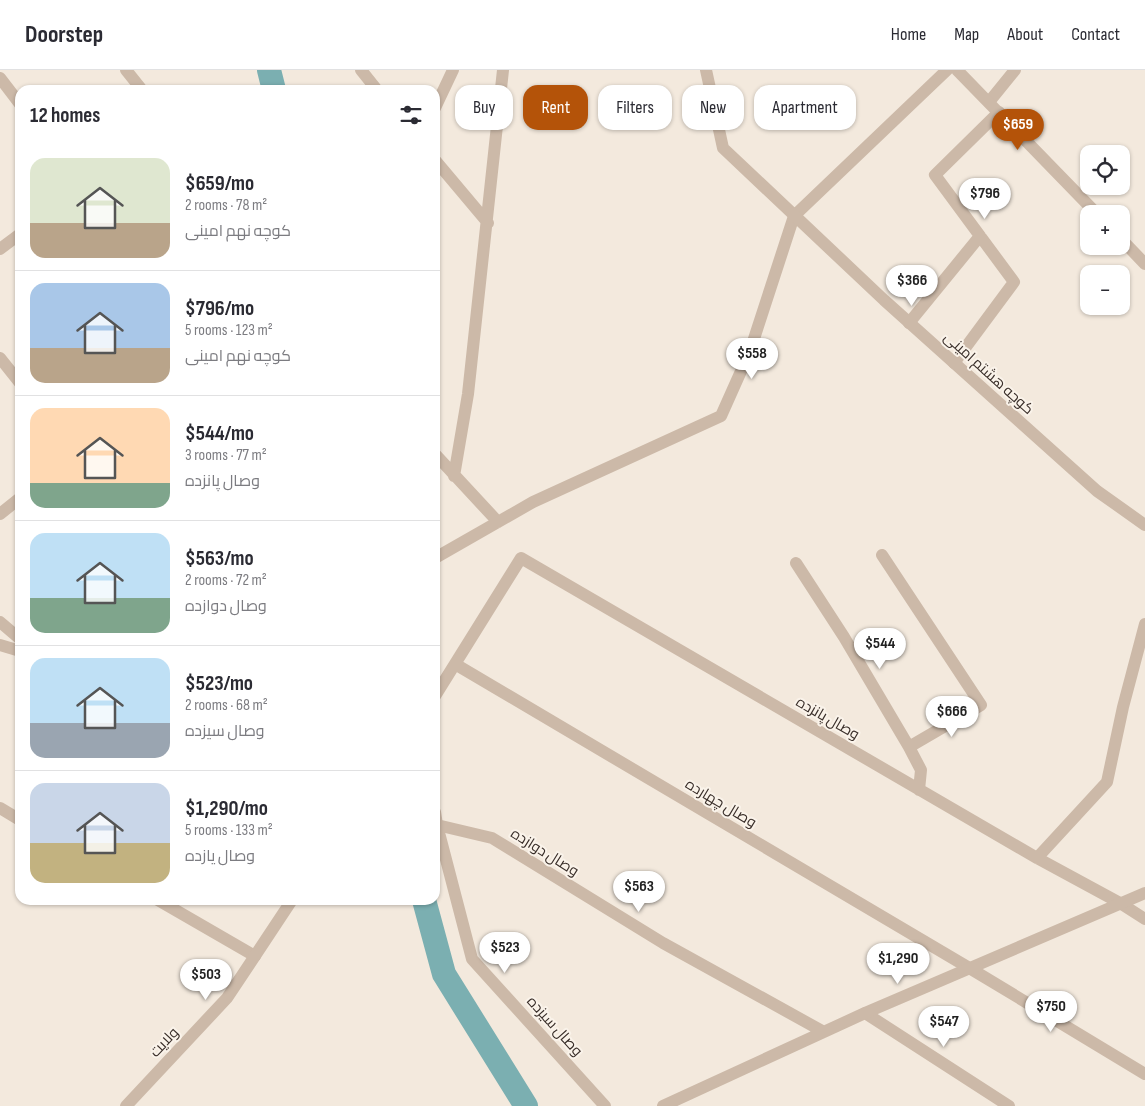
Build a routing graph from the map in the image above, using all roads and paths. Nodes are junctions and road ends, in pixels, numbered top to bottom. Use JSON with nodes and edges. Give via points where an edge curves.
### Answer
{"nodes":[{"id":1,"x":126,"y":70,"type":"edge"},
{"id":2,"x":361,"y":70,"type":"edge"},
{"id":3,"x":453,"y":70,"type":"edge"},
{"id":4,"x":503,"y":70,"type":"edge"},
{"id":5,"x":706,"y":70,"type":"edge"},
{"id":6,"x":946,"y":70,"type":"edge"},
{"id":7,"x":957,"y":70,"type":"edge"},
{"id":8,"x":1015,"y":70,"type":"edge"},
{"id":9,"x":0,"y":78,"type":"edge"},
{"id":10,"x":138,"y":85,"type":"edge"},
{"id":11,"x":373,"y":85,"type":"edge"},
{"id":12,"x":440,"y":97,"type":"edge"},
{"id":13,"x":15,"y":98,"type":"edge"},
{"id":14,"x":989,"y":102,"type":"junction"},
{"id":15,"x":999,"y":112,"type":"junction"},
{"id":16,"x":440,"y":166,"type":"edge"},
{"id":17,"x":1088,"y":205,"type":"edge"},
{"id":18,"x":794,"y":216,"type":"junction"},
{"id":19,"x":488,"y":223,"type":"junction"},
{"id":20,"x":980,"y":236,"type":"junction"},
{"id":21,"x":15,"y":238,"type":"edge"},
{"id":22,"x":1130,"y":248,"type":"edge"},
{"id":23,"x":0,"y":249,"type":"edge"},
{"id":24,"x":1145,"y":264,"type":"edge"},
{"id":25,"x":909,"y":322,"type":"junction"},
{"id":26,"x":0,"y":358,"type":"edge"},
{"id":27,"x":954,"y":362,"type":"junction"},
{"id":28,"x":15,"y":377,"type":"edge"},
{"id":29,"x":440,"y":460,"type":"edge"},
{"id":30,"x":454,"y":476,"type":"junction"},
{"id":31,"x":15,"y":502,"type":"edge"},
{"id":32,"x":0,"y":514,"type":"edge"},
{"id":33,"x":498,"y":522,"type":"junction"},
{"id":34,"x":1145,"y":526,"type":"edge"},
{"id":35,"x":440,"y":555,"type":"edge"},
{"id":36,"x":882,"y":555,"type":"dead end"},
{"id":37,"x":796,"y":563,"type":"dead end"},
{"id":38,"x":0,"y":622,"type":"edge"},
{"id":39,"x":1145,"y":624,"type":"edge"},
{"id":40,"x":15,"y":635,"type":"edge"},
{"id":41,"x":0,"y":645,"type":"edge"},
{"id":42,"x":15,"y":650,"type":"edge"},
{"id":43,"x":455,"y":664,"type":"junction"},
{"id":44,"x":440,"y":688,"type":"edge"},
{"id":45,"x":909,"y":747,"type":"junction"},
{"id":46,"x":919,"y":790,"type":"junction"},
{"id":47,"x":0,"y":808,"type":"edge"},
{"id":48,"x":15,"y":817,"type":"edge"},
{"id":49,"x":440,"y":827,"type":"edge"},
{"id":50,"x":440,"y":841,"type":"edge"},
{"id":51,"x":1037,"y":858,"type":"junction"},
{"id":52,"x":1145,"y":893,"type":"edge"},
{"id":53,"x":1120,"y":903,"type":"junction"},
{"id":54,"x":167,"y":905,"type":"edge"},
{"id":55,"x":289,"y":905,"type":"edge"},
{"id":56,"x":1145,"y":919,"type":"edge"},
{"id":57,"x":255,"y":956,"type":"junction"},
{"id":58,"x":971,"y":969,"type":"junction"},
{"id":59,"x":865,"y":1013,"type":"junction"},
{"id":60,"x":824,"y":1032,"type":"junction"},
{"id":61,"x":1145,"y":1074,"type":"edge"},
{"id":62,"x":126,"y":1106,"type":"edge"},
{"id":63,"x":605,"y":1106,"type":"edge"},
{"id":64,"x":663,"y":1106,"type":"edge"},
{"id":65,"x":1009,"y":1106,"type":"edge"}],
"edges":[{"from":1,"to":10,"type":"street"},
{"from":2,"to":11,"type":"street"},
{"from":3,"to":12,"type":"street"},
{"from":4,"to":19,"type":"street"},
{"from":5,"to":18,"type":"street","name":"کوچه هشتم امینی","via":[[723,148]]},
{"from":6,"to":18,"type":"street"},
{"from":7,"to":14,"type":"street"},
{"from":8,"to":14,"type":"street"},
{"from":9,"to":13,"type":"street"},
{"from":14,"to":15,"type":"street"},
{"from":15,"to":17,"type":"street"},
{"from":15,"to":20,"type":"street","via":[[935,175]]},
{"from":16,"to":19,"type":"street"},
{"from":18,"to":25,"type":"street","name":"کوچه هشتم امینی"},
{"from":18,"to":33,"type":"street","via":[[750,351],[721,416],[532,502]]},
{"from":19,"to":30,"type":"street","via":[[468,394]]},
{"from":20,"to":25,"type":"street"},
{"from":20,"to":27,"type":"street","via":[[1014,282]]},
{"from":21,"to":23,"type":"street"},
{"from":22,"to":24,"type":"street"},
{"from":25,"to":27,"type":"street","name":"کوچه هشتم امینی"},
{"from":26,"to":28,"type":"street"},
{"from":27,"to":34,"type":"street","name":"کوچه هشتم امینی","via":[[1097,491]]},
{"from":29,"to":30,"type":"street"},
{"from":30,"to":33,"type":"street"},
{"from":31,"to":32,"type":"street"},
{"from":33,"to":35,"type":"street"},
{"from":36,"to":45,"type":"street","via":[[981,705]]},
{"from":37,"to":45,"type":"street"},
{"from":38,"to":40,"type":"street"},
{"from":39,"to":51,"type":"street","via":[[1107,782]]},
{"from":41,"to":42,"type":"street"},
{"from":43,"to":44,"type":"street"},
{"from":43,"to":46,"type":"street","name":"وصال پانزده","via":[[520,558]]},
{"from":43,"to":58,"type":"street","name":"وصال چهارده"},
{"from":45,"to":46,"type":"street","via":[[921,770]]},
{"from":46,"to":51,"type":"street","name":"وصال پانزده"},
{"from":47,"to":48,"type":"street"},
{"from":49,"to":60,"type":"street","name":"وصال دوازده","via":[[492,838],[663,943]]},
{"from":50,"to":63,"type":"street","name":"وصال سیزده","via":[[472,959]]},
{"from":51,"to":53,"type":"street","name":"وصال پانزده"},
{"from":52,"to":53,"type":"street"},
{"from":53,"to":56,"type":"street","name":"وصال پانزده"},
{"from":53,"to":58,"type":"street"},
{"from":54,"to":57,"type":"street"},
{"from":55,"to":57,"type":"street","name":"ولایت"},
{"from":57,"to":62,"type":"street","name":"ولایت","via":[[227,998]]},
{"from":58,"to":59,"type":"street"},
{"from":58,"to":61,"type":"street","name":"وصال چهارده"},
{"from":59,"to":60,"type":"street"},
{"from":59,"to":65,"type":"street"},
{"from":60,"to":64,"type":"street"}]}
